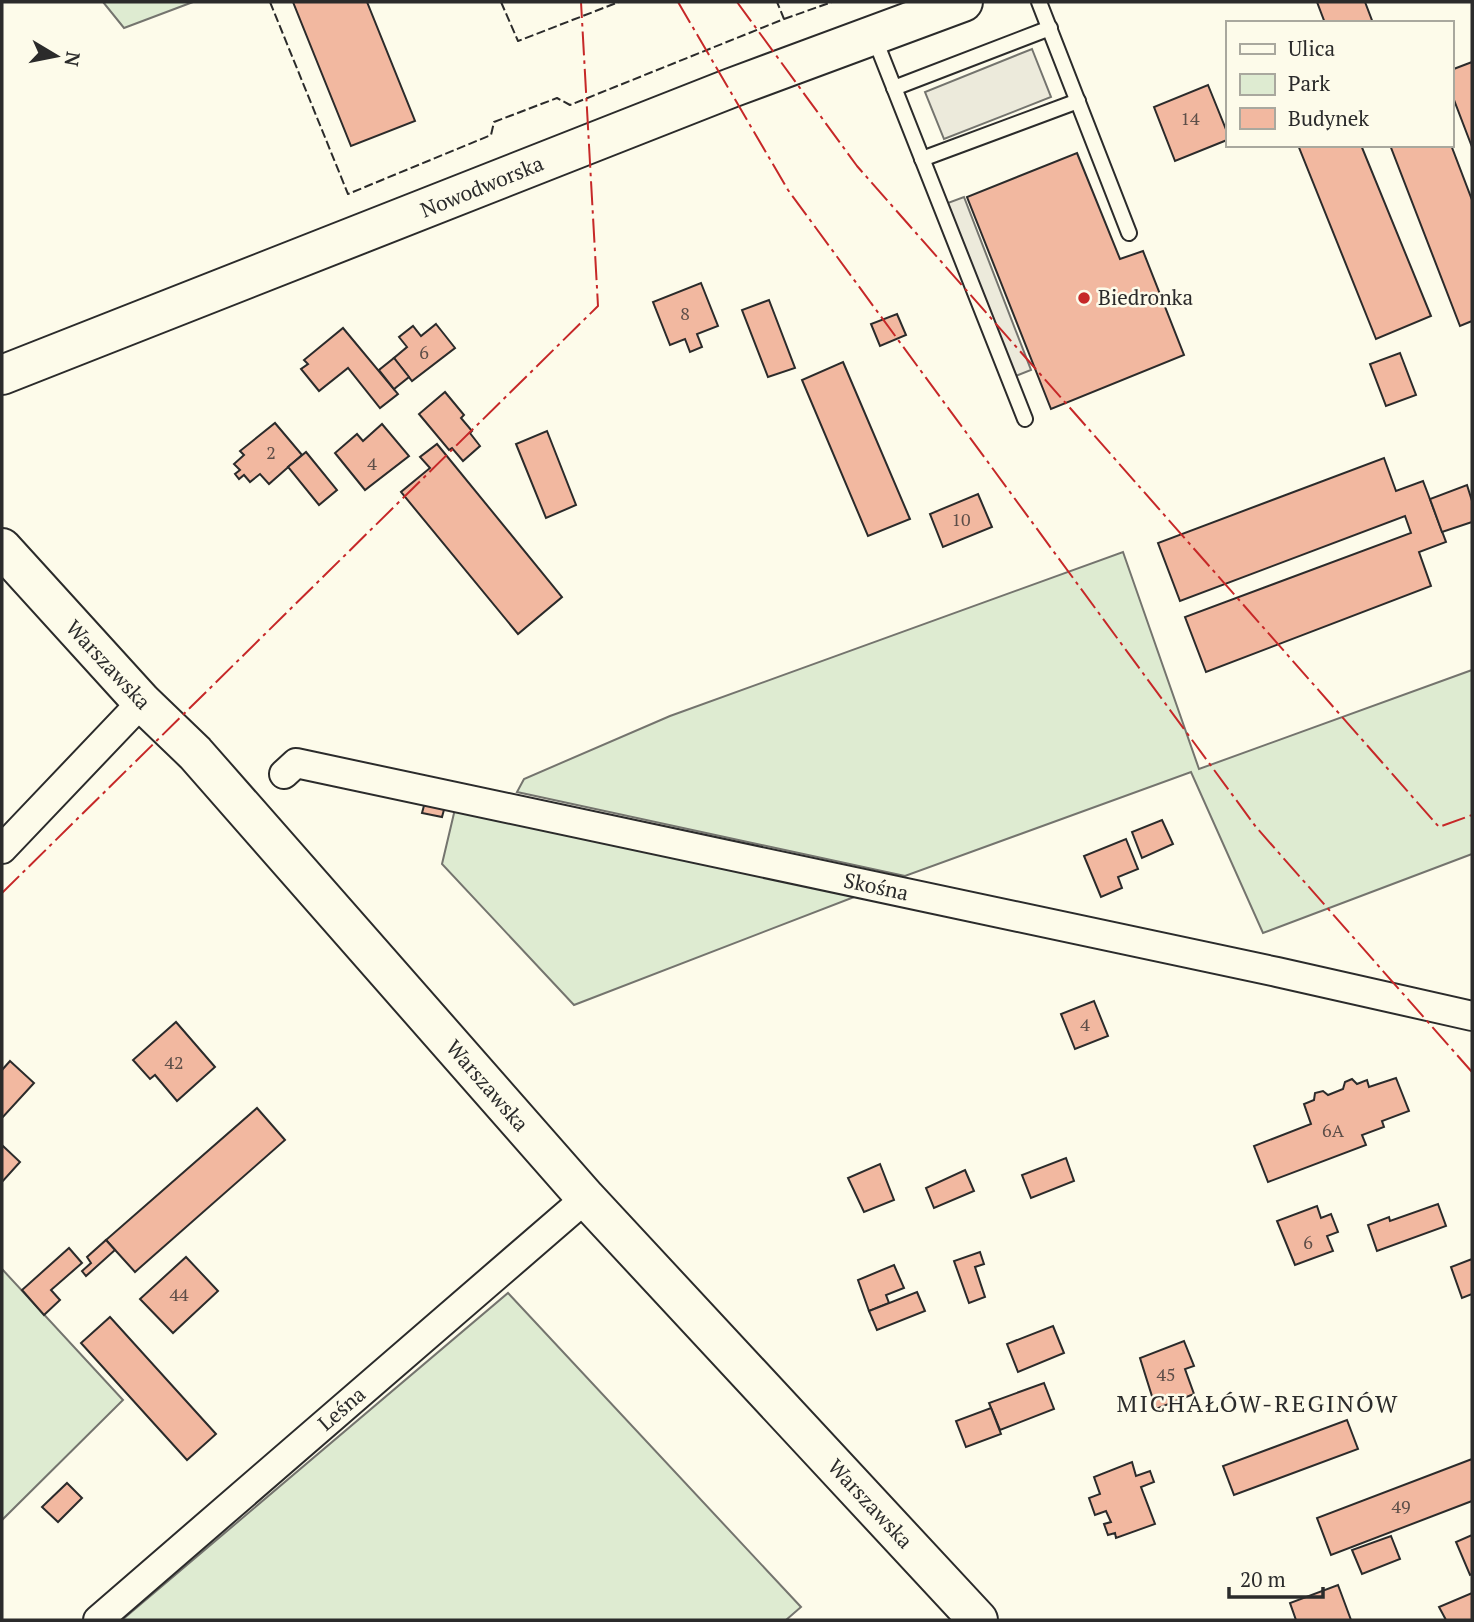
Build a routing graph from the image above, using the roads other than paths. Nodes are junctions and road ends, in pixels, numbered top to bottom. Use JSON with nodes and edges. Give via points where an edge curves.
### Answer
{"nodes":[{"id":1,"x":963,"y":2,"type":"edge"},
{"id":2,"x":1039,"y":2,"type":"edge"},
{"id":3,"x":1049,"y":28,"type":"junction"},
{"id":4,"x":873,"y":35,"type":"junction"},
{"id":5,"x":894,"y":88,"type":"junction"},
{"id":6,"x":1078,"y":101,"type":"junction"},
{"id":7,"x":922,"y":159,"type":"junction"},
{"id":8,"x":1129,"y":233,"type":"dead end"},
{"id":9,"x":2,"y":375,"type":"edge"},
{"id":10,"x":1025,"y":419,"type":"dead end"},
{"id":11,"x":2,"y":548,"type":"edge"},
{"id":12,"x":142,"y":702,"type":"junction"},
{"id":13,"x":284,"y":774,"type":"dead end"},
{"id":14,"x":2,"y":849,"type":"edge"},
{"id":15,"x":1472,"y":1016,"type":"edge"},
{"id":16,"x":586,"y":1198,"type":"junction"},
{"id":17,"x":98,"y":1620,"type":"edge"},
{"id":18,"x":978,"y":1620,"type":"edge"}],
"edges":[{"from":1,"to":4,"type":"main road","name":"Nowodworska"},
{"from":2,"to":3,"type":"lane"},
{"from":3,"to":5,"type":"lane"},
{"from":3,"to":6,"type":"lane"},
{"from":4,"to":5,"type":"lane"},
{"from":4,"to":9,"type":"main road","name":"Nowodworska"},
{"from":5,"to":7,"type":"lane"},
{"from":6,"to":7,"type":"lane"},
{"from":6,"to":8,"type":"lane"},
{"from":7,"to":10,"type":"lane"},
{"from":11,"to":12,"type":"main road","name":"Warszawska"},
{"from":12,"to":14,"type":"street"},
{"from":12,"to":16,"type":"main road","name":"Warszawska","via":[[195,753]]},
{"from":13,"to":15,"type":"street","name":"Skośna","via":[[296,763]]},
{"from":16,"to":17,"type":"street","name":"Leśna"},
{"from":16,"to":18,"type":"main road","name":"Warszawska"}]}
